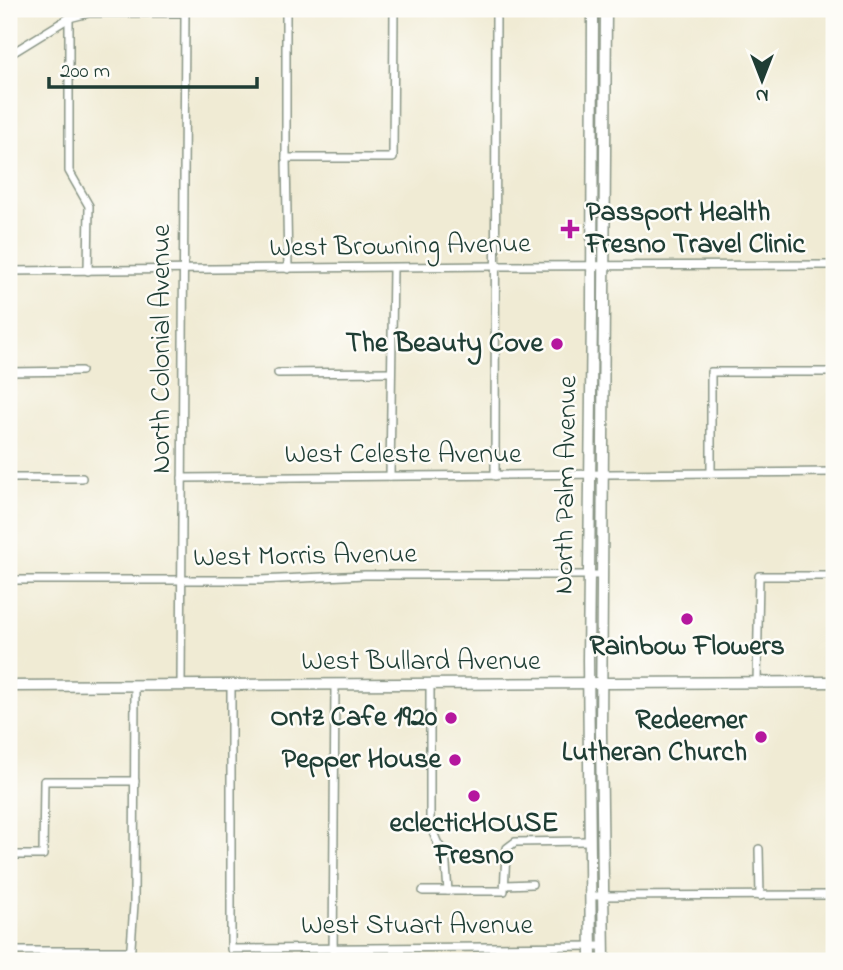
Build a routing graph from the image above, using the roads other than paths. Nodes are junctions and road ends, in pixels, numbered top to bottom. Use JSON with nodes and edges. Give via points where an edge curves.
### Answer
{"nodes":[{"id":1,"x":286,"y":9,"type":"edge"},
{"id":2,"x":394,"y":9,"type":"edge"},
{"id":3,"x":496,"y":9,"type":"edge"},
{"id":4,"x":593,"y":9,"type":"edge"},
{"id":5,"x":606,"y":9,"type":"edge"},
{"id":6,"x":186,"y":11,"type":"edge"},
{"id":7,"x":69,"y":18,"type":"junction"},
{"id":8,"x":9,"y":55,"type":"edge"},
{"id":9,"x":285,"y":158,"type":"junction"},
{"id":10,"x":834,"y":265,"type":"edge"},
{"id":11,"x":496,"y":266,"type":"junction"},
{"id":12,"x":598,"y":267,"type":"junction"},
{"id":13,"x":393,"y":268,"type":"junction"},
{"id":14,"x":184,"y":269,"type":"junction"},
{"id":15,"x":288,"y":269,"type":"junction"},
{"id":16,"x":9,"y":271,"type":"edge"},
{"id":17,"x":88,"y":271,"type":"junction"},
{"id":18,"x":82,"y":371,"type":"dead end"},
{"id":19,"x":9,"y":372,"type":"edge"},
{"id":20,"x":391,"y":372,"type":"junction"},
{"id":21,"x":834,"y":372,"type":"edge"},
{"id":22,"x":278,"y":373,"type":"dead end"},
{"id":23,"x":834,"y":472,"type":"edge"},
{"id":24,"x":711,"y":473,"type":"junction"},
{"id":25,"x":603,"y":474,"type":"junction"},
{"id":26,"x":495,"y":475,"type":"junction"},
{"id":27,"x":590,"y":475,"type":"junction"},
{"id":28,"x":390,"y":476,"type":"junction"},
{"id":29,"x":9,"y":478,"type":"edge"},
{"id":30,"x":82,"y":478,"type":"dead end"},
{"id":31,"x":182,"y":478,"type":"junction"},
{"id":32,"x":589,"y":575,"type":"junction"},
{"id":33,"x":601,"y":575,"type":"junction"},
{"id":34,"x":834,"y":576,"type":"edge"},
{"id":35,"x":9,"y":580,"type":"edge"},
{"id":36,"x":182,"y":580,"type":"junction"},
{"id":37,"x":834,"y":682,"type":"edge"},
{"id":38,"x":757,"y":683,"type":"junction"},
{"id":39,"x":430,"y":684,"type":"junction"},
{"id":40,"x":588,"y":684,"type":"junction"},
{"id":41,"x":601,"y":684,"type":"junction"},
{"id":42,"x":335,"y":685,"type":"junction"},
{"id":43,"x":9,"y":686,"type":"edge"},
{"id":44,"x":135,"y":686,"type":"junction"},
{"id":45,"x":181,"y":686,"type":"junction"},
{"id":46,"x":231,"y":686,"type":"junction"},
{"id":47,"x":589,"y":778,"type":"junction"},
{"id":48,"x":135,"y":781,"type":"junction"},
{"id":49,"x":589,"y":841,"type":"junction"},
{"id":50,"x":603,"y":849,"type":"junction"},
{"id":51,"x":760,"y":849,"type":"dead end"},
{"id":52,"x":9,"y":855,"type":"edge"},
{"id":53,"x":532,"y":884,"type":"dead end"},
{"id":54,"x":505,"y":885,"type":"junction"},
{"id":55,"x":423,"y":891,"type":"dead end"},
{"id":56,"x":448,"y":891,"type":"junction"},
{"id":57,"x":834,"y":895,"type":"edge"},
{"id":58,"x":590,"y":896,"type":"junction"},
{"id":59,"x":604,"y":896,"type":"junction"},
{"id":60,"x":760,"y":896,"type":"junction"},
{"id":61,"x":591,"y":946,"type":"junction"},
{"id":62,"x":604,"y":946,"type":"junction"},
{"id":63,"x":333,"y":948,"type":"junction"},
{"id":64,"x":9,"y":951,"type":"edge"},
{"id":65,"x":130,"y":951,"type":"junction"},
{"id":66,"x":130,"y":961,"type":"edge"},
{"id":67,"x":333,"y":961,"type":"edge"},
{"id":68,"x":591,"y":961,"type":"edge"},
{"id":69,"x":604,"y":961,"type":"edge"}],
"edges":[{"from":1,"to":9,"type":"street"},
{"from":2,"to":9,"type":"street","via":[[393,158]]},
{"from":3,"to":11,"type":"street"},
{"from":4,"to":12,"type":"main road","name":"North Palm Avenue"},
{"from":5,"to":12,"type":"main road","name":"North Palm Avenue"},
{"from":6,"to":7,"type":"street","via":[[89,13]]},
{"from":6,"to":14,"type":"street","name":"North Colonial Avenue"},
{"from":7,"to":8,"type":"street"},
{"from":7,"to":17,"type":"street","via":[[69,171],[89,206]]},
{"from":9,"to":15,"type":"street"},
{"from":10,"to":12,"type":"street","name":"West Browning Avenue"},
{"from":11,"to":12,"type":"street","name":"West Browning Avenue"},
{"from":11,"to":13,"type":"street","name":"West Browning Avenue"},
{"from":11,"to":26,"type":"street"},
{"from":12,"to":25,"type":"main road","name":"North Palm Avenue"},
{"from":12,"to":27,"type":"main road","name":"North Palm Avenue"},
{"from":13,"to":15,"type":"street","name":"West Browning Avenue"},
{"from":13,"to":20,"type":"street"},
{"from":14,"to":15,"type":"street","name":"West Browning Avenue"},
{"from":14,"to":17,"type":"street","name":"West Browning Avenue"},
{"from":14,"to":31,"type":"street","name":"North Colonial Avenue"},
{"from":16,"to":17,"type":"street","name":"West Browning Avenue"},
{"from":18,"to":19,"type":"street"},
{"from":20,"to":22,"type":"street"},
{"from":20,"to":28,"type":"street"},
{"from":21,"to":24,"type":"street","via":[[711,372]]},
{"from":23,"to":24,"type":"street","name":"West Celeste Avenue"},
{"from":24,"to":25,"type":"street","name":"West Celeste Avenue"},
{"from":25,"to":27,"type":"street","name":"West Celeste Avenue"},
{"from":25,"to":33,"type":"main road","name":"North Palm Avenue"},
{"from":26,"to":27,"type":"street","name":"West Celeste Avenue"},
{"from":26,"to":28,"type":"street","name":"West Celeste Avenue"},
{"from":27,"to":32,"type":"main road","name":"North Palm Avenue"},
{"from":28,"to":31,"type":"street","name":"West Celeste Avenue"},
{"from":29,"to":30,"type":"street"},
{"from":31,"to":36,"type":"street","name":"North Colonial Avenue"},
{"from":32,"to":33,"type":"street","name":"West Morris Avenue"},
{"from":32,"to":36,"type":"street","name":"West Morris Avenue"},
{"from":32,"to":40,"type":"main road","name":"North Palm Avenue"},
{"from":33,"to":41,"type":"main road","name":"North Palm Avenue"},
{"from":34,"to":38,"type":"street","via":[[759,576]]},
{"from":35,"to":36,"type":"street","name":"West Morris Avenue"},
{"from":36,"to":45,"type":"street","name":"North Colonial Avenue"},
{"from":37,"to":38,"type":"main road","name":"West Bullard Avenue"},
{"from":38,"to":41,"type":"main road","name":"West Bullard Avenue"},
{"from":39,"to":40,"type":"main road","name":"West Bullard Avenue"},
{"from":39,"to":42,"type":"main road","name":"West Bullard Avenue"},
{"from":39,"to":56,"type":"street","via":[[430,825],[445,853]]},
{"from":40,"to":41,"type":"main road","name":"West Bullard Avenue"},
{"from":40,"to":47,"type":"main road","name":"North Palm Avenue"},
{"from":41,"to":50,"type":"main road","name":"North Palm Avenue"},
{"from":42,"to":46,"type":"main road","name":"West Bullard Avenue"},
{"from":42,"to":63,"type":"street"},
{"from":43,"to":44,"type":"main road","name":"West Bullard Avenue"},
{"from":44,"to":45,"type":"main road","name":"West Bullard Avenue"},
{"from":44,"to":48,"type":"street"},
{"from":45,"to":46,"type":"main road","name":"West Bullard Avenue"},
{"from":46,"to":63,"type":"street","name":"West Stuart Avenue","via":[[231,949]]},
{"from":47,"to":49,"type":"main road","name":"North Palm Avenue"},
{"from":47,"to":50,"type":"main road","via":[[595,783],[596,822]]},
{"from":48,"to":52,"type":"street","via":[[44,781],[43,855]]},
{"from":48,"to":65,"type":"street"},
{"from":49,"to":54,"type":"street","via":[[511,844],[506,853]]},
{"from":49,"to":58,"type":"main road","name":"North Palm Avenue"},
{"from":50,"to":59,"type":"main road","name":"North Palm Avenue"},
{"from":51,"to":60,"type":"street"},
{"from":53,"to":54,"type":"street"},
{"from":54,"to":56,"type":"street","via":[[504,891]]},
{"from":55,"to":56,"type":"street"},
{"from":57,"to":60,"type":"street"},
{"from":58,"to":59,"type":"street"},
{"from":58,"to":61,"type":"main road","name":"North Palm Avenue"},
{"from":59,"to":60,"type":"street"},
{"from":59,"to":62,"type":"main road","name":"North Palm Avenue"},
{"from":61,"to":62,"type":"street","name":"West Stuart Avenue"},
{"from":61,"to":63,"type":"street","name":"West Stuart Avenue"},
{"from":61,"to":68,"type":"main road","name":"North Palm Avenue"},
{"from":62,"to":69,"type":"main road","name":"North Palm Avenue"},
{"from":63,"to":67,"type":"street"},
{"from":64,"to":65,"type":"street"},
{"from":65,"to":66,"type":"street"}]}
